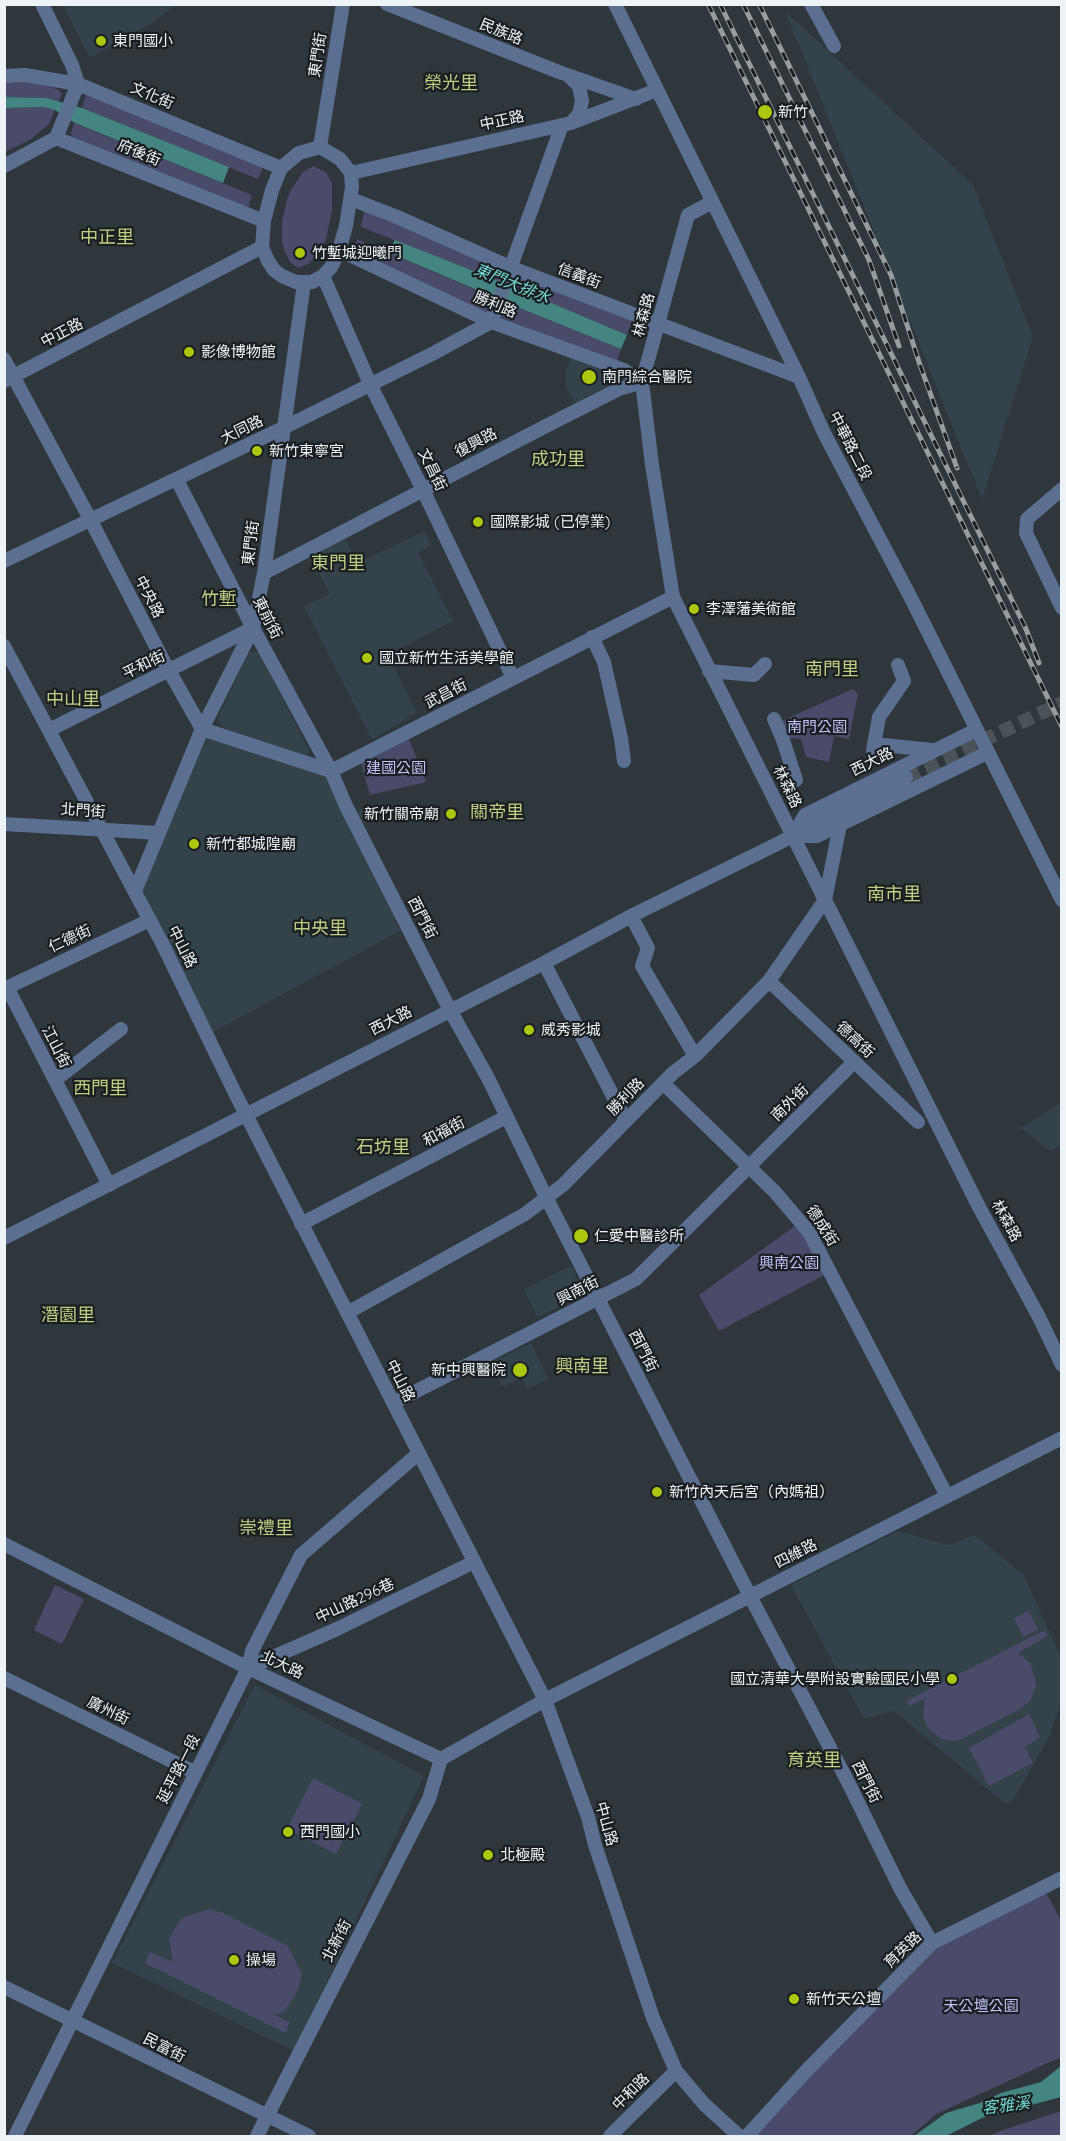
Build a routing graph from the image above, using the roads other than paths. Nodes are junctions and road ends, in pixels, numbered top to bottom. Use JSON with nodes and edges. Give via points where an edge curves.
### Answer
{"nodes":[{"id":1,"x":42,"y":4,"type":"edge"},
{"id":2,"x":343,"y":4,"type":"edge"},
{"id":3,"x":387,"y":4,"type":"edge"},
{"id":4,"x":615,"y":4,"type":"edge"},
{"id":5,"x":811,"y":4,"type":"edge"},
{"id":6,"x":834,"y":46,"type":"dead end"},
{"id":7,"x":4,"y":76,"type":"edge"},
{"id":8,"x":569,"y":76,"type":"junction"},
{"id":9,"x":78,"y":84,"type":"junction"},
{"id":10,"x":657,"y":90,"type":"junction"},
{"id":11,"x":636,"y":99,"type":"junction"},
{"id":12,"x":567,"y":124,"type":"junction"},
{"id":13,"x":56,"y":138,"type":"junction"},
{"id":14,"x":320,"y":147,"type":"junction"},
{"id":15,"x":4,"y":166,"type":"edge"},
{"id":16,"x":281,"y":168,"type":"junction"},
{"id":17,"x":351,"y":173,"type":"junction"},
{"id":18,"x":351,"y":199,"type":"junction"},
{"id":19,"x":712,"y":202,"type":"junction"},
{"id":20,"x":264,"y":221,"type":"junction"},
{"id":21,"x":262,"y":247,"type":"junction"},
{"id":22,"x":339,"y":250,"type":"junction"},
{"id":23,"x":512,"y":268,"type":"junction"},
{"id":24,"x":323,"y":276,"type":"junction"},
{"id":25,"x":304,"y":283,"type":"junction"},
{"id":26,"x":491,"y":322,"type":"junction"},
{"id":27,"x":658,"y":324,"type":"junction"},
{"id":28,"x":4,"y":359,"type":"edge"},
{"id":29,"x":799,"y":377,"type":"junction"},
{"id":30,"x":9,"y":379,"type":"edge"},
{"id":31,"x":642,"y":382,"type":"junction"},
{"id":32,"x":370,"y":384,"type":"junction"},
{"id":33,"x":283,"y":428,"type":"junction"},
{"id":34,"x":177,"y":480,"type":"junction"},
{"id":35,"x":1062,"y":489,"type":"edge"},
{"id":36,"x":423,"y":490,"type":"junction"},
{"id":37,"x":90,"y":519,"type":"junction"},
{"id":38,"x":4,"y":561,"type":"edge"},
{"id":39,"x":264,"y":573,"type":"junction"},
{"id":40,"x":673,"y":597,"type":"junction"},
{"id":41,"x":1062,"y":608,"type":"edge"},
{"id":42,"x":253,"y":628,"type":"junction"},
{"id":43,"x":592,"y":637,"type":"junction"},
{"id":44,"x":4,"y":646,"type":"edge"},
{"id":45,"x":765,"y":664,"type":"dead end"},
{"id":46,"x":898,"y":665,"type":"dead end"},
{"id":47,"x":709,"y":670,"type":"junction"},
{"id":48,"x":169,"y":671,"type":"junction"},
{"id":49,"x":513,"y":678,"type":"junction"},
{"id":50,"x":774,"y":719,"type":"dead end"},
{"id":51,"x":202,"y":729,"type":"junction"},
{"id":52,"x":49,"y":730,"type":"junction"},
{"id":53,"x":976,"y":730,"type":"junction"},
{"id":54,"x":933,"y":750,"type":"junction"},
{"id":55,"x":987,"y":753,"type":"junction"},
{"id":56,"x":624,"y":761,"type":"dead end"},
{"id":57,"x":331,"y":771,"type":"junction"},
{"id":58,"x":906,"y":777,"type":"tunnel mouth"},
{"id":59,"x":796,"y":780,"type":"dead end"},
{"id":60,"x":4,"y":824,"type":"edge"},
{"id":61,"x":840,"y":825,"type":"junction"},
{"id":62,"x":102,"y":829,"type":"junction"},
{"id":63,"x":159,"y":834,"type":"junction"},
{"id":64,"x":792,"y":836,"type":"junction"},
{"id":65,"x":135,"y":891,"type":"junction"},
{"id":66,"x":825,"y":900,"type":"junction"},
{"id":67,"x":1062,"y":900,"type":"edge"},
{"id":68,"x":631,"y":916,"type":"junction"},
{"id":69,"x":150,"y":920,"type":"junction"},
{"id":70,"x":544,"y":963,"type":"junction"},
{"id":71,"x":769,"y":981,"type":"junction"},
{"id":72,"x":6,"y":988,"type":"edge"},
{"id":73,"x":450,"y":1010,"type":"junction"},
{"id":74,"x":122,"y":1029,"type":"dead end"},
{"id":75,"x":695,"y":1056,"type":"junction"},
{"id":76,"x":854,"y":1062,"type":"junction"},
{"id":77,"x":54,"y":1080,"type":"junction"},
{"id":78,"x":663,"y":1083,"type":"junction"},
{"id":79,"x":246,"y":1115,"type":"junction"},
{"id":80,"x":506,"y":1117,"type":"junction"},
{"id":81,"x":626,"y":1121,"type":"junction"},
{"id":82,"x":918,"y":1122,"type":"dead end"},
{"id":83,"x":748,"y":1166,"type":"junction"},
{"id":84,"x":109,"y":1185,"type":"junction"},
{"id":85,"x":546,"y":1197,"type":"junction"},
{"id":86,"x":301,"y":1224,"type":"junction"},
{"id":87,"x":4,"y":1238,"type":"edge"},
{"id":88,"x":598,"y":1299,"type":"junction"},
{"id":89,"x":347,"y":1313,"type":"junction"},
{"id":90,"x":1062,"y":1365,"type":"edge"},
{"id":91,"x":393,"y":1403,"type":"junction"},
{"id":92,"x":1062,"y":1438,"type":"edge"},
{"id":93,"x":419,"y":1453,"type":"junction"},
{"id":94,"x":947,"y":1496,"type":"junction"},
{"id":95,"x":4,"y":1544,"type":"edge"},
{"id":96,"x":474,"y":1562,"type":"junction"},
{"id":97,"x":750,"y":1596,"type":"junction"},
{"id":98,"x":248,"y":1668,"type":"junction"},
{"id":99,"x":4,"y":1678,"type":"edge"},
{"id":100,"x":545,"y":1700,"type":"junction"},
{"id":101,"x":441,"y":1759,"type":"junction"},
{"id":102,"x":196,"y":1773,"type":"junction"},
{"id":103,"x":1062,"y":1878,"type":"edge"},
{"id":104,"x":932,"y":1943,"type":"junction"},
{"id":105,"x":4,"y":1987,"type":"edge"},
{"id":106,"x":72,"y":2021,"type":"junction"},
{"id":107,"x":676,"y":2071,"type":"junction"},
{"id":108,"x":268,"y":2116,"type":"junction"},
{"id":109,"x":15,"y":2136,"type":"edge"},
{"id":110,"x":257,"y":2136,"type":"edge"},
{"id":111,"x":309,"y":2136,"type":"edge"},
{"id":112,"x":610,"y":2136,"type":"edge"},
{"id":113,"x":740,"y":2136,"type":"edge"},
{"id":114,"x":747,"y":2136,"type":"edge"}],
"edges":[{"from":1,"to":9,"type":"street"},
{"from":2,"to":14,"type":"street","name":"東門街"},
{"from":3,"to":8,"type":"street","name":"民族路"},
{"from":4,"to":10,"type":"street","name":"中華路二段"},
{"from":5,"to":6,"type":"street"},
{"from":7,"to":9,"type":"street","name":"文化街","via":[[25,75]]},
{"from":8,"to":11,"type":"street","name":"民族路"},
{"from":8,"to":12,"type":"street","via":[[579,86],[582,101],[579,114]]},
{"from":9,"to":13,"type":"street"},
{"from":9,"to":16,"type":"street","name":"文化街"},
{"from":10,"to":11,"type":"street","name":"中正路"},
{"from":10,"to":19,"type":"street","name":"中華路二段"},
{"from":11,"to":12,"type":"street","name":"中正路"},
{"from":12,"to":17,"type":"street","name":"中正路"},
{"from":12,"to":23,"type":"street"},
{"from":13,"to":15,"type":"street"},
{"from":13,"to":20,"type":"street","name":"府後街"},
{"from":14,"to":16,"type":"street","via":[[299,153]]},
{"from":14,"to":17,"type":"street","via":[[340,159]]},
{"from":16,"to":20,"type":"street"},
{"from":17,"to":18,"type":"street"},
{"from":18,"to":22,"type":"street"},
{"from":18,"to":23,"type":"street","name":"信義街"},
{"from":19,"to":27,"type":"street","name":"林森路","via":[[688,215]]},
{"from":19,"to":29,"type":"street","name":"中華路二段"},
{"from":20,"to":21,"type":"street"},
{"from":21,"to":25,"type":"street","via":[[273,270]]},
{"from":21,"to":30,"type":"street","name":"中正路"},
{"from":22,"to":24,"type":"street"},
{"from":22,"to":26,"type":"street","name":"勝利路"},
{"from":23,"to":26,"type":"street"},
{"from":23,"to":27,"type":"street","name":"信義街"},
{"from":24,"to":25,"type":"street"},
{"from":24,"to":32,"type":"street","name":"文昌街"},
{"from":25,"to":33,"type":"street","name":"東門街"},
{"from":26,"to":31,"type":"street","name":"勝利路","via":[[624,370]]},
{"from":26,"to":32,"type":"street","name":"大同路"},
{"from":27,"to":29,"type":"street","name":"信義街"},
{"from":27,"to":31,"type":"street","name":"林森路"},
{"from":28,"to":30,"type":"street","name":"中央路"},
{"from":29,"to":53,"type":"street","name":"中華路二段","via":[[824,434]]},
{"from":30,"to":37,"type":"street","name":"中央路"},
{"from":31,"to":36,"type":"street","name":"復興路","via":[[619,389]]},
{"from":31,"to":40,"type":"street","name":"林森路"},
{"from":32,"to":33,"type":"street","name":"大同路"},
{"from":32,"to":36,"type":"street","name":"文昌街"},
{"from":33,"to":34,"type":"street","name":"大同路"},
{"from":33,"to":39,"type":"street","name":"東門街"},
{"from":34,"to":37,"type":"street","name":"大同路"},
{"from":34,"to":42,"type":"street","name":"東前街"},
{"from":35,"to":41,"type":"street","via":[[1027,519],[1026,533]]},
{"from":36,"to":39,"type":"street","name":"復興路"},
{"from":36,"to":49,"type":"street","name":"文昌街"},
{"from":37,"to":38,"type":"street","name":"大同路"},
{"from":37,"to":48,"type":"street","name":"中央路"},
{"from":39,"to":42,"type":"street","name":"東門街"},
{"from":40,"to":43,"type":"street","name":"武昌街"},
{"from":40,"to":47,"type":"street","name":"林森路"},
{"from":42,"to":48,"type":"street","name":"平和街"},
{"from":42,"to":51,"type":"street","name":"東門街"},
{"from":42,"to":57,"type":"street","name":"東前街"},
{"from":43,"to":49,"type":"street","name":"武昌街"},
{"from":43,"to":56,"type":"street","via":[[604,662]]},
{"from":44,"to":52,"type":"street","name":"中山路"},
{"from":45,"to":47,"type":"street","via":[[754,675]]},
{"from":46,"to":54,"type":"street","via":[[904,681],[879,717],[874,747]]},
{"from":47,"to":64,"type":"street","name":"林森路"},
{"from":48,"to":51,"type":"street","name":"中央路"},
{"from":48,"to":52,"type":"street","name":"平和街"},
{"from":49,"to":57,"type":"street","name":"武昌街"},
{"from":50,"to":59,"type":"street"},
{"from":51,"to":57,"type":"street"},
{"from":51,"to":63,"type":"street","name":"東門街"},
{"from":52,"to":62,"type":"street","name":"中山路"},
{"from":53,"to":54,"type":"street","name":"西大路"},
{"from":53,"to":55,"type":"street","name":"中華路二段"},
{"from":54,"to":64,"type":"street","name":"西大路","via":[[805,815]]},
{"from":55,"to":61,"type":"street","name":"西大路"},
{"from":55,"to":67,"type":"street","name":"中華路二段"},
{"from":57,"to":73,"type":"street","name":"西門街"},
{"from":58,"to":64,"type":"street","name":"西大路"},
{"from":60,"to":62,"type":"street","name":"北門街"},
{"from":61,"to":64,"type":"street","name":"西大路","via":[[817,836]]},
{"from":61,"to":66,"type":"street","name":"勝利路"},
{"from":62,"to":63,"type":"street","name":"北門街"},
{"from":62,"to":65,"type":"street","name":"中山路"},
{"from":63,"to":65,"type":"street","name":"東門街"},
{"from":64,"to":66,"type":"street","name":"林森路"},
{"from":64,"to":68,"type":"street","name":"西大路"},
{"from":65,"to":69,"type":"street","name":"中山路"},
{"from":66,"to":71,"type":"street","name":"勝利路"},
{"from":66,"to":90,"type":"street","name":"林森路"},
{"from":68,"to":70,"type":"street","name":"西大路"},
{"from":68,"to":75,"type":"street","via":[[648,948],[642,966]]},
{"from":69,"to":72,"type":"street","name":"仁德街"},
{"from":69,"to":79,"type":"street","name":"中山路"},
{"from":70,"to":73,"type":"street","name":"西大路"},
{"from":70,"to":81,"type":"street"},
{"from":71,"to":75,"type":"street","name":"勝利路"},
{"from":71,"to":76,"type":"street","name":"德高街"},
{"from":72,"to":77,"type":"street","name":"江山街"},
{"from":73,"to":79,"type":"street","name":"西大路"},
{"from":73,"to":80,"type":"street","name":"西門街"},
{"from":74,"to":77,"type":"street"},
{"from":75,"to":78,"type":"street","name":"勝利路"},
{"from":76,"to":82,"type":"street","name":"德高街"},
{"from":76,"to":83,"type":"street","name":"南外街"},
{"from":77,"to":84,"type":"street","name":"江山街"},
{"from":78,"to":81,"type":"street","name":"勝利路"},
{"from":78,"to":83,"type":"street","name":"德成街"},
{"from":79,"to":84,"type":"street","name":"西大路"},
{"from":79,"to":86,"type":"street","name":"中山路"},
{"from":80,"to":85,"type":"street","name":"西門街"},
{"from":80,"to":86,"type":"street","name":"和福街"},
{"from":81,"to":85,"type":"street","name":"勝利路","via":[[563,1185]]},
{"from":83,"to":88,"type":"street","name":"興南街","via":[[636,1279]]},
{"from":83,"to":94,"type":"street","name":"德成街","via":[[809,1232]]},
{"from":84,"to":87,"type":"street","name":"西大路"},
{"from":85,"to":88,"type":"street","name":"西門街"},
{"from":85,"to":89,"type":"street","name":"勝利路","via":[[525,1214]]},
{"from":86,"to":89,"type":"street","name":"中山路"},
{"from":88,"to":91,"type":"street","name":"興南街"},
{"from":88,"to":97,"type":"street","name":"西門街"},
{"from":89,"to":91,"type":"street","name":"中山路"},
{"from":91,"to":93,"type":"street","name":"中山路"},
{"from":92,"to":94,"type":"street","name":"四維路"},
{"from":93,"to":96,"type":"street","name":"中山路"},
{"from":93,"to":98,"type":"street","name":"延平路一段","via":[[301,1555],[252,1651]]},
{"from":94,"to":97,"type":"street","name":"四維路"},
{"from":95,"to":98,"type":"street","name":"北大路"},
{"from":96,"to":98,"type":"street","name":"中山路296巷"},
{"from":96,"to":100,"type":"street","name":"中山路"},
{"from":97,"to":100,"type":"street","name":"四維路"},
{"from":97,"to":104,"type":"street","name":"西門街"},
{"from":98,"to":101,"type":"street","name":"北大路"},
{"from":98,"to":102,"type":"street","name":"延平路一段"},
{"from":99,"to":102,"type":"street","name":"廣州街"},
{"from":100,"to":101,"type":"street"},
{"from":100,"to":107,"type":"street","name":"中山路","via":[[588,1817],[652,2018]]},
{"from":101,"to":108,"type":"street","name":"北新街","via":[[429,1799]]},
{"from":102,"to":106,"type":"street","name":"延平路一段"},
{"from":103,"to":104,"type":"street","name":"育英路"},
{"from":104,"to":114,"type":"street","name":"育英路"},
{"from":105,"to":106,"type":"street","name":"民富街"},
{"from":106,"to":108,"type":"street","name":"民富街"},
{"from":106,"to":109,"type":"street","name":"延平路一段"},
{"from":107,"to":112,"type":"street","name":"中和路"},
{"from":107,"to":113,"type":"street","name":"中山路","via":[[704,2104]]},
{"from":108,"to":110,"type":"street","name":"北新街"},
{"from":108,"to":111,"type":"street","name":"民富街"}]}
